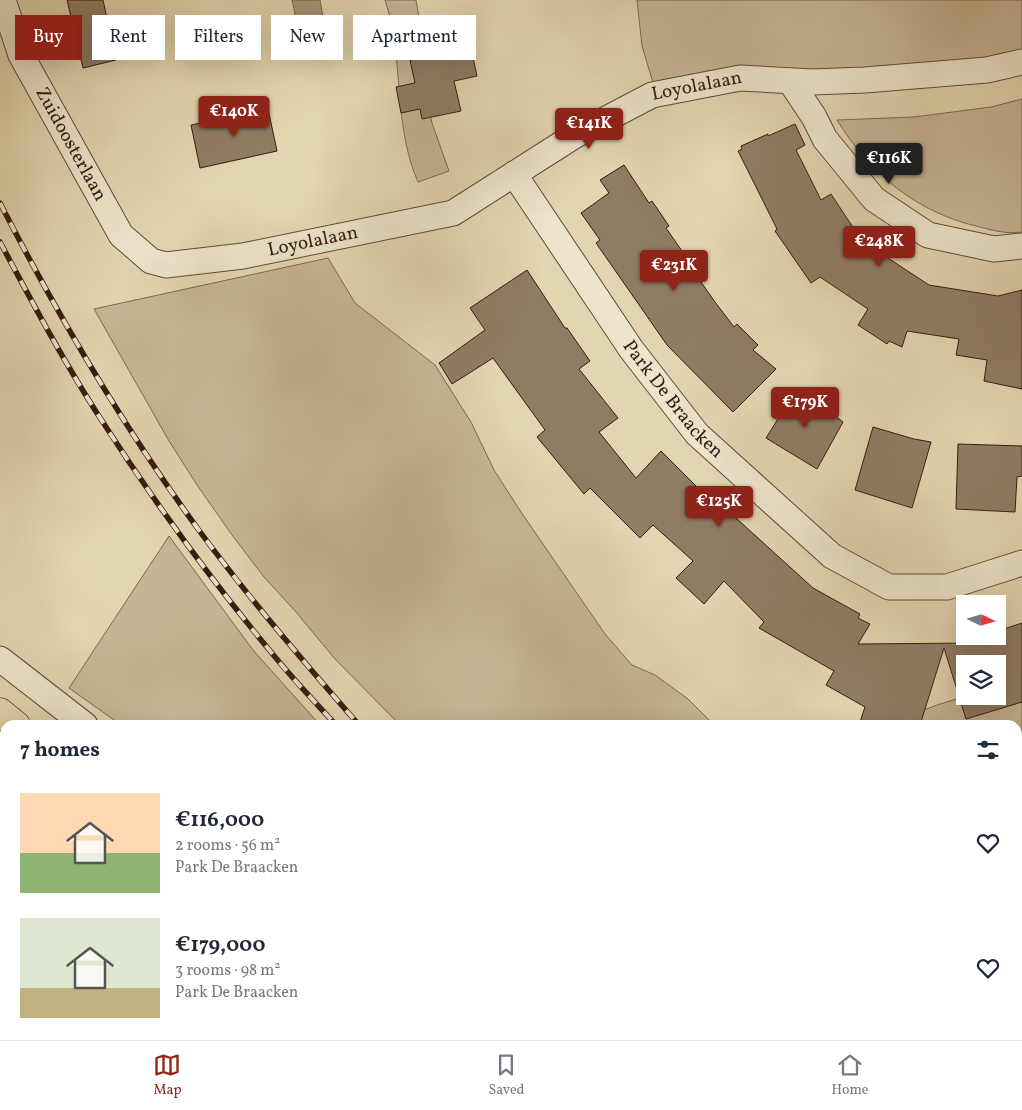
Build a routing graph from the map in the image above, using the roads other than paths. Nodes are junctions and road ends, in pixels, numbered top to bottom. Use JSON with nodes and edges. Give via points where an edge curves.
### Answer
{"nodes":[{"id":1,"x":3,"y":0,"type":"edge"},
{"id":2,"x":1022,"y":62,"type":"edge"},
{"id":3,"x":790,"y":81,"type":"junction"},
{"id":4,"x":514,"y":174,"type":"junction"},
{"id":5,"x":1022,"y":246,"type":"edge"},
{"id":6,"x":166,"y":265,"type":"joint"},
{"id":7,"x":1022,"y":563,"type":"edge"},
{"id":8,"x":0,"y":658,"type":"edge"},
{"id":9,"x":0,"y":712,"type":"edge"},
{"id":10,"x":10,"y":720,"type":"edge"},
{"id":11,"x":80,"y":720,"type":"edge"}],
"edges":[{"from":1,"to":6,"type":"street","name":"Zuidoosterlaan","via":[[22,54],[122,235],[151,260]]},
{"from":2,"to":3,"type":"street","name":"Loyolalaan","via":[[968,72],[865,80]]},
{"from":3,"to":4,"type":"street","name":"Loyolalaan","via":[[740,78],[652,94],[574,136]]},
{"from":3,"to":5,"type":"street","via":[[825,139],[874,198],[928,235],[994,249]]},
{"from":4,"to":6,"type":"street","name":"Loyolalaan","via":[[453,213],[243,256]]},
{"from":4,"to":7,"type":"street","name":"Park De Braacken","via":[[631,349],[697,434],[832,556],[889,587],[947,587]]},
{"from":8,"to":11,"type":"street"},
{"from":9,"to":10,"type":"highway"}]}
